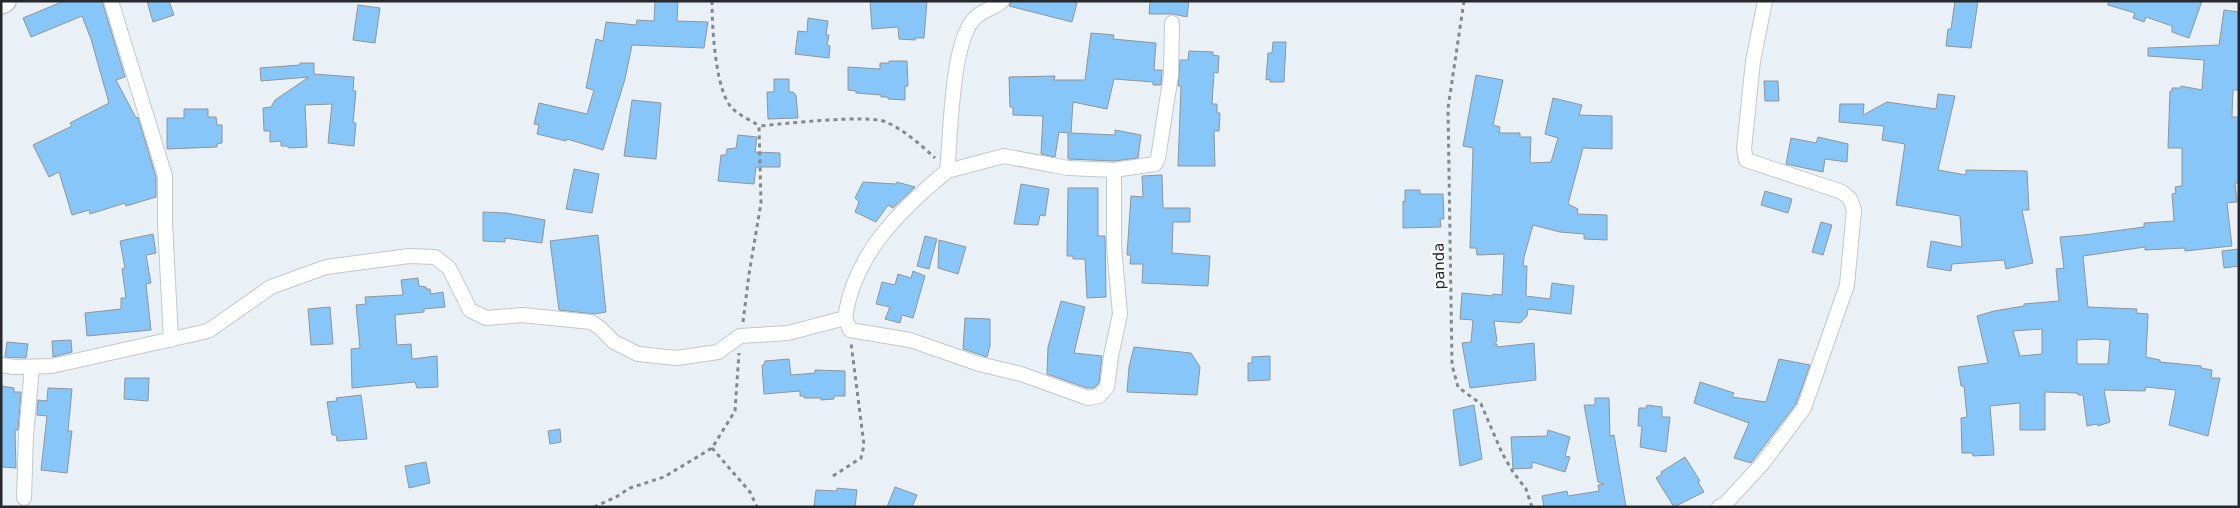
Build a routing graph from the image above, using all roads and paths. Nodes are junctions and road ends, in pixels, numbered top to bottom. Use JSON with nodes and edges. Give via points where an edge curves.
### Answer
{"nodes":[{"id":1,"x":5,"y":1,"type":"edge"},
{"id":2,"x":111,"y":1,"type":"edge"},
{"id":3,"x":712,"y":1,"type":"edge"},
{"id":4,"x":1002,"y":1,"type":"edge"},
{"id":5,"x":1464,"y":1,"type":"edge"},
{"id":6,"x":1765,"y":1,"type":"edge"},
{"id":7,"x":1,"y":3,"type":"edge"},
{"id":8,"x":1172,"y":23,"type":"dead end"},
{"id":9,"x":759,"y":126,"type":"junction"},
{"id":10,"x":1114,"y":170,"type":"junction"},
{"id":11,"x":947,"y":171,"type":"junction"},
{"id":12,"x":847,"y":324,"type":"junction"},
{"id":13,"x":740,"y":336,"type":"junction"},
{"id":14,"x":171,"y":340,"type":"junction"},
{"id":15,"x":1,"y":365,"type":"edge"},
{"id":16,"x":32,"y":367,"type":"junction"},
{"id":17,"x":712,"y":448,"type":"junction"},
{"id":18,"x":833,"y":476,"type":"dead end"},
{"id":19,"x":24,"y":498,"type":"dead end"},
{"id":20,"x":594,"y":507,"type":"edge"},
{"id":21,"x":757,"y":507,"type":"edge"},
{"id":22,"x":1532,"y":507,"type":"edge"},
{"id":23,"x":1719,"y":507,"type":"edge"}],
"edges":[{"from":1,"to":7,"type":"main road"},
{"from":2,"to":14,"type":"street","via":[[165,176]]},
{"from":3,"to":9,"type":"path","via":[[713,41],[721,85],[732,108]]},
{"from":4,"to":11,"type":"street","via":[[974,18],[966,31],[956,69]]},
{"from":5,"to":22,"type":"path","name":"panda","via":[[1448,108],[1452,365],[1458,387],[1481,404],[1502,453],[1526,489]]},
{"from":6,"to":23,"type":"street","via":[[1752,70],[1744,148],[1746,160],[1842,192],[1850,199],[1854,210],[1847,285],[1804,408],[1763,463]]},
{"from":8,"to":10,"type":"street","via":[[1171,75],[1158,158],[1155,164]]},
{"from":9,"to":11,"type":"path","via":[[884,121],[918,142]]},
{"from":9,"to":13,"type":"path","via":[[761,203]]},
{"from":10,"to":11,"type":"street","via":[[1068,168],[1004,156]]},
{"from":10,"to":12,"type":"street","via":[[1114,246],[1120,314],[1107,388],[1099,396],[1088,398],[1021,374]]},
{"from":11,"to":12,"type":"street","via":[[886,228],[865,260],[847,301]]},
{"from":12,"to":13,"type":"street"},
{"from":12,"to":18,"type":"path","via":[[864,445],[861,458]]},
{"from":13,"to":14,"type":"street","via":[[718,352],[677,358],[638,354],[614,342],[591,322],[522,315],[486,318],[470,310],[449,268],[435,257],[409,256],[326,267],[271,287],[208,331]]},
{"from":13,"to":17,"type":"path","via":[[735,411]]},
{"from":14,"to":16,"type":"street","via":[[52,366]]},
{"from":15,"to":16,"type":"street"},
{"from":16,"to":19,"type":"street"},
{"from":17,"to":20,"type":"path","via":[[664,477],[630,488]]},
{"from":17,"to":21,"type":"path","via":[[750,492]]}]}
